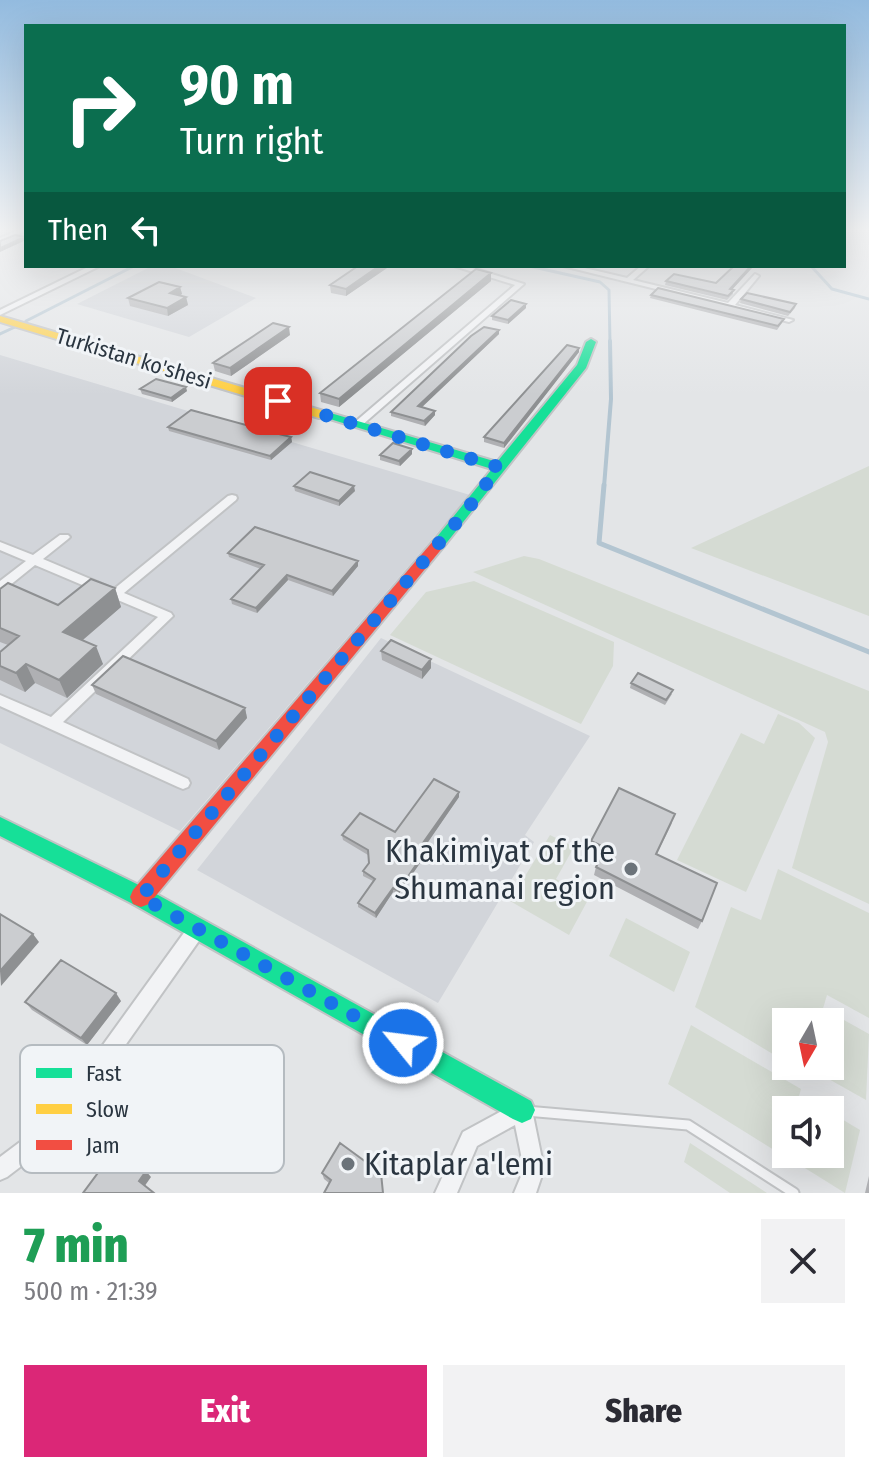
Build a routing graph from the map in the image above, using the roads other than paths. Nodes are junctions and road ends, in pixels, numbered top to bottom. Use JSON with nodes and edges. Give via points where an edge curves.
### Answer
{"nodes":[{"id":1,"x":62,"y":284,"type":"edge"},
{"id":2,"x":519,"y":284,"type":"edge"},
{"id":3,"x":639,"y":284,"type":"edge"},
{"id":4,"x":749,"y":284,"type":"edge"},
{"id":5,"x":730,"y":306,"type":"junction"},
{"id":6,"x":0,"y":316,"type":"edge"},
{"id":7,"x":789,"y":320,"type":"dead end"},
{"id":8,"x":591,"y":342,"type":"dead end"},
{"id":9,"x":358,"y":424,"type":"junction"},
{"id":10,"x":499,"y":467,"type":"junction"},
{"id":11,"x":232,"y":498,"type":"dead end"},
{"id":12,"x":64,"y":537,"type":"dead end"},
{"id":13,"x":0,"y":546,"type":"edge"},
{"id":14,"x":35,"y":560,"type":"junction"},
{"id":15,"x":0,"y":587,"type":"edge"},
{"id":16,"x":115,"y":595,"type":"junction"},
{"id":17,"x":0,"y":700,"type":"edge"},
{"id":18,"x":52,"y":724,"type":"junction"},
{"id":19,"x":183,"y":783,"type":"dead end"},
{"id":20,"x":0,"y":826,"type":"edge"},
{"id":21,"x":141,"y":897,"type":"junction"},
{"id":22,"x":197,"y":929,"type":"junction"},
{"id":23,"x":114,"y":1045,"type":"edge"},
{"id":24,"x":522,"y":1110,"type":"junction"},
{"id":25,"x":20,"y":1155,"type":"edge"},
{"id":26,"x":0,"y":1170,"type":"edge"},
{"id":27,"x":446,"y":1193,"type":"edge"},
{"id":28,"x":525,"y":1193,"type":"edge"},
{"id":29,"x":794,"y":1193,"type":"edge"}],
"edges":[{"from":1,"to":6,"type":"street"},
{"from":2,"to":9,"type":"street"},
{"from":3,"to":5,"type":"street"},
{"from":4,"to":5,"type":"street"},
{"from":5,"to":7,"type":"street"},
{"from":6,"to":9,"type":"street","name":"Turkistan ko'shesi"},
{"from":8,"to":10,"type":"street","via":[[582,366]]},
{"from":9,"to":10,"type":"street","name":"Turkistan ko'shesi"},
{"from":10,"to":21,"type":"street"},
{"from":11,"to":16,"type":"street"},
{"from":12,"to":14,"type":"street"},
{"from":13,"to":14,"type":"street"},
{"from":14,"to":15,"type":"street"},
{"from":14,"to":16,"type":"street"},
{"from":16,"to":18,"type":"street","via":[[167,616]]},
{"from":17,"to":18,"type":"street"},
{"from":18,"to":19,"type":"street"},
{"from":20,"to":21,"type":"street"},
{"from":21,"to":22,"type":"street"},
{"from":22,"to":23,"type":"street"},
{"from":22,"to":24,"type":"street"},
{"from":24,"to":27,"type":"street","via":[[470,1139]]},
{"from":24,"to":28,"type":"street","via":[[534,1169]]},
{"from":24,"to":29,"type":"lane","via":[[688,1125]]},
{"from":25,"to":26,"type":"street"}]}
